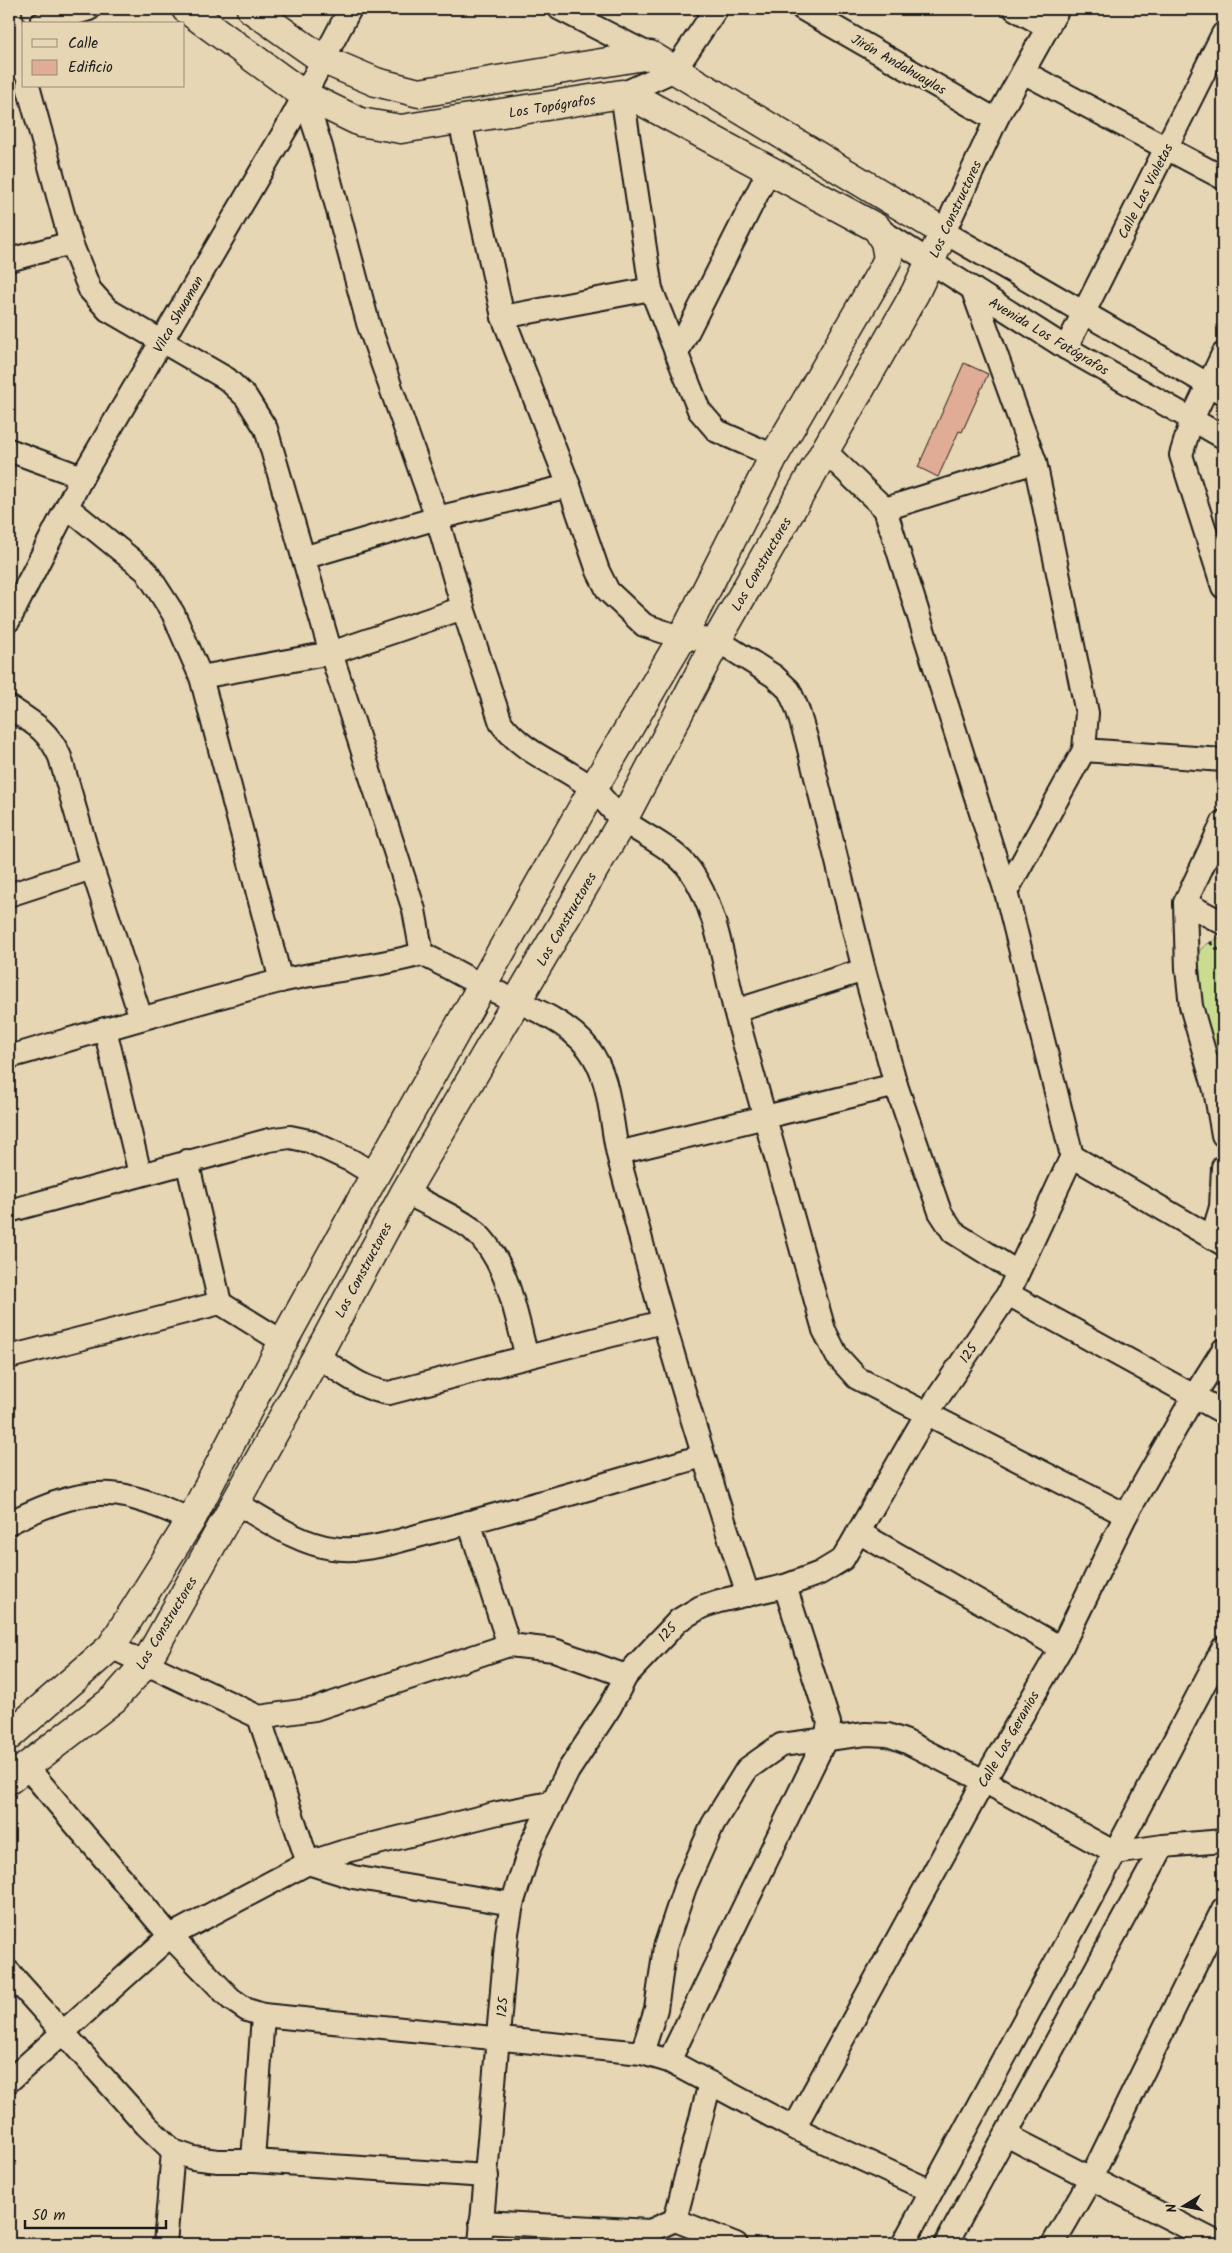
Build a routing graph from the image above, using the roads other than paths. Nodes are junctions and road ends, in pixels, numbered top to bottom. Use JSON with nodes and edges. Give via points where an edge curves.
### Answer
{"nodes":[{"id":1,"x":90,"y":9,"type":"edge"},
{"id":2,"x":186,"y":9,"type":"edge"},
{"id":3,"x":251,"y":9,"type":"edge"},
{"id":4,"x":350,"y":9,"type":"edge"},
{"id":5,"x":560,"y":9,"type":"edge"},
{"id":6,"x":716,"y":9,"type":"edge"},
{"id":7,"x":803,"y":9,"type":"edge"},
{"id":8,"x":1015,"y":9,"type":"edge"},
{"id":9,"x":9,"y":10,"type":"edge"},
{"id":10,"x":1053,"y":18,"type":"edge"},
{"id":11,"x":48,"y":22,"type":"edge"},
{"id":12,"x":15,"y":32,"type":"edge"},
{"id":13,"x":1223,"y":34,"type":"edge"},
{"id":14,"x":650,"y":55,"type":"junction"},
{"id":15,"x":322,"y":59,"type":"junction"},
{"id":16,"x":22,"y":62,"type":"edge"},
{"id":17,"x":675,"y":70,"type":"junction"},
{"id":18,"x":1023,"y":72,"type":"junction"},
{"id":19,"x":29,"y":88,"type":"edge"},
{"id":20,"x":622,"y":94,"type":"junction"},
{"id":21,"x":304,"y":95,"type":"junction"},
{"id":22,"x":996,"y":120,"type":"junction"},
{"id":23,"x":460,"y":121,"type":"junction"},
{"id":24,"x":1167,"y":147,"type":"junction"},
{"id":25,"x":769,"y":170,"type":"junction"},
{"id":26,"x":1223,"y":178,"type":"edge"},
{"id":27,"x":878,"y":228,"type":"junction"},
{"id":28,"x":944,"y":232,"type":"junction"},
{"id":29,"x":71,"y":243,"type":"junction"},
{"id":30,"x":9,"y":260,"type":"edge"},
{"id":31,"x":930,"y":262,"type":"junction"},
{"id":32,"x":972,"y":288,"type":"junction"},
{"id":33,"x":652,"y":289,"type":"junction"},
{"id":34,"x":1084,"y":313,"type":"junction"},
{"id":35,"x":503,"y":317,"type":"junction"},
{"id":36,"x":162,"y":342,"type":"junction"},
{"id":37,"x":1066,"y":348,"type":"junction"},
{"id":38,"x":677,"y":353,"type":"junction"},
{"id":39,"x":1223,"y":354,"type":"edge"},
{"id":40,"x":1216,"y":389,"type":"edge"},
{"id":41,"x":1192,"y":419,"type":"junction"},
{"id":42,"x":1223,"y":437,"type":"edge"},
{"id":43,"x":9,"y":450,"type":"edge"},
{"id":44,"x":826,"y":452,"type":"junction"},
{"id":45,"x":774,"y":456,"type":"junction"},
{"id":46,"x":1035,"y":462,"type":"junction"},
{"id":47,"x":82,"y":477,"type":"junction"},
{"id":48,"x":569,"y":486,"type":"junction"},
{"id":49,"x":67,"y":507,"type":"junction"},
{"id":50,"x":885,"y":509,"type":"junction"},
{"id":51,"x":437,"y":518,"type":"junction"},
{"id":52,"x":303,"y":558,"type":"junction"},
{"id":53,"x":1223,"y":587,"type":"edge"},
{"id":54,"x":463,"y":608,"type":"junction"},
{"id":55,"x":9,"y":620,"type":"edge"},
{"id":56,"x":682,"y":638,"type":"junction"},
{"id":57,"x":717,"y":640,"type":"junction"},
{"id":58,"x":331,"y":653,"type":"junction"},
{"id":59,"x":201,"y":677,"type":"junction"},
{"id":60,"x":9,"y":707,"type":"edge"},
{"id":61,"x":1084,"y":750,"type":"junction"},
{"id":62,"x":1223,"y":760,"type":"edge"},
{"id":63,"x":593,"y":789,"type":"junction"},
{"id":64,"x":623,"y":820,"type":"junction"},
{"id":65,"x":1223,"y":822,"type":"edge"},
{"id":66,"x":92,"y":868,"type":"junction"},
{"id":67,"x":1006,"y":892,"type":"junction"},
{"id":68,"x":9,"y":895,"type":"edge"},
{"id":69,"x":1185,"y":903,"type":"junction"},
{"id":70,"x":1223,"y":923,"type":"edge"},
{"id":71,"x":422,"y":954,"type":"junction"},
{"id":72,"x":864,"y":970,"type":"junction"},
{"id":73,"x":281,"y":981,"type":"junction"},
{"id":74,"x":483,"y":986,"type":"junction"},
{"id":75,"x":518,"y":1001,"type":"junction"},
{"id":76,"x":735,"y":1011,"type":"junction"},
{"id":77,"x":141,"y":1018,"type":"junction"},
{"id":78,"x":105,"y":1029,"type":"junction"},
{"id":79,"x":9,"y":1057,"type":"edge"},
{"id":80,"x":896,"y":1085,"type":"junction"},
{"id":81,"x":765,"y":1116,"type":"junction"},
{"id":82,"x":1223,"y":1135,"type":"edge"},
{"id":83,"x":618,"y":1153,"type":"junction"},
{"id":84,"x":1072,"y":1156,"type":"junction"},
{"id":85,"x":187,"y":1161,"type":"junction"},
{"id":86,"x":1223,"y":1166,"type":"edge"},
{"id":87,"x":140,"y":1174,"type":"junction"},
{"id":88,"x":374,"y":1175,"type":"junction"},
{"id":89,"x":405,"y":1192,"type":"junction"},
{"id":90,"x":9,"y":1211,"type":"edge"},
{"id":91,"x":1218,"y":1240,"type":"edge"},
{"id":92,"x":1017,"y":1272,"type":"junction"},
{"id":93,"x":1008,"y":1294,"type":"junction"},
{"id":94,"x":220,"y":1303,"type":"junction"},
{"id":95,"x":662,"y":1322,"type":"junction"},
{"id":96,"x":283,"y":1342,"type":"junction"},
{"id":97,"x":1223,"y":1350,"type":"edge"},
{"id":98,"x":317,"y":1356,"type":"junction"},
{"id":99,"x":9,"y":1357,"type":"edge"},
{"id":100,"x":527,"y":1357,"type":"junction"},
{"id":101,"x":1194,"y":1396,"type":"junction"},
{"id":102,"x":1223,"y":1412,"type":"edge"},
{"id":103,"x":926,"y":1414,"type":"junction"},
{"id":104,"x":703,"y":1456,"type":"junction"},
{"id":105,"x":236,"y":1503,"type":"junction"},
{"id":106,"x":1126,"y":1516,"type":"junction"},
{"id":107,"x":191,"y":1520,"type":"junction"},
{"id":108,"x":469,"y":1522,"type":"junction"},
{"id":109,"x":9,"y":1523,"type":"edge"},
{"id":110,"x":858,"y":1532,"type":"junction"},
{"id":111,"x":785,"y":1586,"type":"junction"},
{"id":112,"x":748,"y":1595,"type":"junction"},
{"id":113,"x":509,"y":1644,"type":"junction"},
{"id":114,"x":111,"y":1647,"type":"junction"},
{"id":115,"x":1061,"y":1648,"type":"junction"},
{"id":116,"x":1223,"y":1648,"type":"edge"},
{"id":117,"x":146,"y":1663,"type":"junction"},
{"id":118,"x":626,"y":1676,"type":"junction"},
{"id":119,"x":259,"y":1718,"type":"junction"},
{"id":120,"x":9,"y":1736,"type":"edge"},
{"id":121,"x":826,"y":1738,"type":"junction"},
{"id":122,"x":17,"y":1773,"type":"edge"},
{"id":123,"x":984,"y":1781,"type":"junction"},
{"id":124,"x":550,"y":1803,"type":"junction"},
{"id":125,"x":1223,"y":1841,"type":"edge"},
{"id":126,"x":1164,"y":1846,"type":"junction"},
{"id":127,"x":1115,"y":1853,"type":"junction"},
{"id":128,"x":308,"y":1863,"type":"junction"},
{"id":129,"x":512,"y":1904,"type":"junction"},
{"id":130,"x":1223,"y":1910,"type":"edge"},
{"id":131,"x":170,"y":1936,"type":"junction"},
{"id":132,"x":9,"y":1972,"type":"edge"},
{"id":133,"x":262,"y":2015,"type":"junction"},
{"id":134,"x":63,"y":2033,"type":"junction"},
{"id":135,"x":499,"y":2038,"type":"junction"},
{"id":136,"x":642,"y":2053,"type":"junction"},
{"id":137,"x":669,"y":2061,"type":"junction"},
{"id":138,"x":9,"y":2080,"type":"edge"},
{"id":139,"x":710,"y":2083,"type":"junction"},
{"id":140,"x":794,"y":2128,"type":"junction"},
{"id":141,"x":1006,"y":2135,"type":"junction"},
{"id":142,"x":173,"y":2151,"type":"junction"},
{"id":143,"x":253,"y":2161,"type":"junction"},
{"id":144,"x":487,"y":2176,"type":"junction"},
{"id":145,"x":1091,"y":2178,"type":"junction"},
{"id":146,"x":931,"y":2192,"type":"junction"},
{"id":147,"x":675,"y":2220,"type":"junction"},
{"id":148,"x":481,"y":2222,"type":"junction"},
{"id":149,"x":649,"y":2238,"type":"edge"},
{"id":150,"x":1218,"y":2239,"type":"edge"},
{"id":151,"x":165,"y":2244,"type":"edge"},
{"id":152,"x":480,"y":2244,"type":"edge"},
{"id":153,"x":736,"y":2244,"type":"edge"},
{"id":154,"x":903,"y":2244,"type":"edge"},
{"id":155,"x":946,"y":2244,"type":"edge"},
{"id":156,"x":1053,"y":2244,"type":"edge"}],
"edges":[{"from":1,"to":11,"type":"street"},
{"from":2,"to":21,"type":"main road","name":"Los Topógrafos"},
{"from":3,"to":15,"type":"main road"},
{"from":4,"to":15,"type":"street","name":"Vilca Shuaman"},
{"from":5,"to":14,"type":"street"},
{"from":6,"to":17,"type":"street"},
{"from":7,"to":22,"type":"street","name":"Jirón Andahuaylas"},
{"from":8,"to":10,"type":"street"},
{"from":9,"to":12,"type":"street"},
{"from":10,"to":18,"type":"street","name":"Los Constructores"},
{"from":12,"to":16,"type":"street"},
{"from":13,"to":24,"type":"street","name":"Calle Las Violetas"},
{"from":14,"to":15,"type":"main road","via":[[419,93],[376,82]]},
{"from":14,"to":17,"type":"main road"},
{"from":15,"to":21,"type":"street","name":"Vilca Shuaman"},
{"from":17,"to":20,"type":"street"},
{"from":17,"to":28,"type":"main road"},
{"from":18,"to":22,"type":"street","name":"Los Constructores"},
{"from":18,"to":24,"type":"street"},
{"from":19,"to":29,"type":"street"},
{"from":20,"to":23,"type":"main road","name":"Los Topógrafos"},
{"from":20,"to":25,"type":"main road","via":[[641,101]]},
{"from":20,"to":33,"type":"street"},
{"from":21,"to":23,"type":"main road","name":"Los Topógrafos","via":[[360,122],[393,128]]},
{"from":21,"to":36,"type":"street","name":"Vilca Shuaman"},
{"from":21,"to":51,"type":"street","via":[[368,323]]},
{"from":22,"to":28,"type":"street","name":"Los Constructores"},
{"from":23,"to":35,"type":"street"},
{"from":24,"to":26,"type":"street"},
{"from":24,"to":34,"type":"street","name":"Calle Las Violetas"},
{"from":25,"to":27,"type":"main road"},
{"from":25,"to":38,"type":"street"},
{"from":27,"to":31,"type":"street","name":"Avenida Los Fotógrafos"},
{"from":27,"to":45,"type":"main road","via":[[888,258],[883,269]]},
{"from":28,"to":31,"type":"main road","name":"Los Constructores"},
{"from":28,"to":34,"type":"street"},
{"from":29,"to":30,"type":"street"},
{"from":29,"to":36,"type":"street","via":[[90,290],[108,310]]},
{"from":31,"to":32,"type":"street","name":"Avenida Los Fotógrafos"},
{"from":31,"to":44,"type":"main road","name":"Los Constructores"},
{"from":32,"to":37,"type":"street","name":"Avenida Los Fotógrafos"},
{"from":32,"to":46,"type":"street"},
{"from":33,"to":35,"type":"street"},
{"from":33,"to":38,"type":"street"},
{"from":34,"to":37,"type":"street","name":"Calle Las Violetas"},
{"from":34,"to":40,"type":"street"},
{"from":35,"to":48,"type":"street"},
{"from":36,"to":47,"type":"street","name":"Vilca Shuaman"},
{"from":36,"to":52,"type":"street","via":[[227,379],[257,412],[266,429]]},
{"from":37,"to":41,"type":"street","name":"Avenida Los Fotógrafos"},
{"from":38,"to":45,"type":"street","via":[[699,410],[717,431]]},
{"from":39,"to":40,"type":"street"},
{"from":40,"to":41,"type":"street"},
{"from":41,"to":42,"type":"street","name":"Avenida Los Fotógrafos"},
{"from":41,"to":53,"type":"street","via":[[1181,455]]},
{"from":43,"to":47,"type":"street"},
{"from":44,"to":50,"type":"street"},
{"from":44,"to":57,"type":"main road","name":"Los Constructores"},
{"from":45,"to":56,"type":"main road"},
{"from":46,"to":50,"type":"street"},
{"from":46,"to":61,"type":"street","via":[[1087,713]]},
{"from":47,"to":49,"type":"street","name":"Vilca Shuaman"},
{"from":48,"to":51,"type":"street"},
{"from":48,"to":56,"type":"street","via":[[608,591],[644,625]]},
{"from":49,"to":55,"type":"street","name":"Vilca Shuaman"},
{"from":49,"to":59,"type":"street","via":[[146,571],[173,613]]},
{"from":50,"to":67,"type":"street"},
{"from":51,"to":52,"type":"street"},
{"from":51,"to":54,"type":"street"},
{"from":52,"to":58,"type":"street"},
{"from":54,"to":58,"type":"street"},
{"from":54,"to":63,"type":"street","via":[[501,723],[512,737]]},
{"from":56,"to":57,"type":"street"},
{"from":56,"to":63,"type":"main road"},
{"from":57,"to":64,"type":"main road","name":"Los Constructores"},
{"from":57,"to":72,"type":"street","via":[[774,676],[789,690],[806,741]]},
{"from":58,"to":59,"type":"street"},
{"from":58,"to":71,"type":"street","via":[[414,910]]},
{"from":59,"to":73,"type":"street"},
{"from":60,"to":66,"type":"street","via":[[41,728],[53,742],[71,789]]},
{"from":61,"to":62,"type":"street"},
{"from":61,"to":67,"type":"street"},
{"from":63,"to":64,"type":"street"},
{"from":63,"to":74,"type":"main road"},
{"from":64,"to":75,"type":"main road","name":"Los Constructores"},
{"from":64,"to":76,"type":"street","via":[[668,849],[690,870],[707,902]]},
{"from":65,"to":69,"type":"street"},
{"from":66,"to":68,"type":"street"},
{"from":66,"to":77,"type":"street"},
{"from":67,"to":84,"type":"street"},
{"from":69,"to":70,"type":"street"},
{"from":69,"to":82,"type":"street","via":[[1191,1006],[1215,1090]]},
{"from":71,"to":73,"type":"street"},
{"from":71,"to":74,"type":"street"},
{"from":72,"to":76,"type":"street"},
{"from":72,"to":80,"type":"street"},
{"from":73,"to":77,"type":"street"},
{"from":74,"to":75,"type":"street"},
{"from":74,"to":88,"type":"main road"},
{"from":75,"to":83,"type":"street","via":[[562,1026],[589,1049],[605,1086]]},
{"from":75,"to":89,"type":"main road","name":"Los Constructores"},
{"from":76,"to":81,"type":"street"},
{"from":77,"to":78,"type":"street"},
{"from":78,"to":79,"type":"street"},
{"from":78,"to":87,"type":"street"},
{"from":80,"to":81,"type":"street"},
{"from":80,"to":92,"type":"street","via":[[940,1212],[953,1232]]},
{"from":81,"to":83,"type":"street"},
{"from":81,"to":103,"type":"street","via":[[824,1330],[837,1356],[857,1378]]},
{"from":83,"to":95,"type":"street"},
{"from":84,"to":91,"type":"street"},
{"from":84,"to":92,"type":"street","name":"125"},
{"from":85,"to":87,"type":"street"},
{"from":85,"to":88,"type":"street","via":[[290,1137],[328,1148]]},
{"from":85,"to":94,"type":"street"},
{"from":86,"to":91,"type":"street"},
{"from":87,"to":90,"type":"street"},
{"from":88,"to":96,"type":"main road"},
{"from":89,"to":98,"type":"main road","name":"Los Constructores"},
{"from":89,"to":100,"type":"street","via":[[471,1228],[489,1246],[506,1283]]},
{"from":92,"to":93,"type":"street","name":"125"},
{"from":93,"to":101,"type":"street"},
{"from":93,"to":103,"type":"street","name":"125"},
{"from":94,"to":96,"type":"street"},
{"from":94,"to":99,"type":"street"},
{"from":95,"to":100,"type":"street"},
{"from":95,"to":104,"type":"street"},
{"from":96,"to":107,"type":"main road"},
{"from":97,"to":101,"type":"street","name":"Calle Los Geranios"},
{"from":98,"to":100,"type":"street","via":[[362,1384],[389,1393]]},
{"from":98,"to":105,"type":"main road","name":"Los Constructores"},
{"from":101,"to":102,"type":"street"},
{"from":101,"to":106,"type":"street","name":"Calle Los Geranios"},
{"from":103,"to":106,"type":"street"},
{"from":103,"to":110,"type":"street","name":"125"},
{"from":104,"to":108,"type":"street"},
{"from":104,"to":112,"type":"street"},
{"from":105,"to":108,"type":"street","via":[[297,1537],[333,1548],[372,1547]]},
{"from":105,"to":117,"type":"main road","name":"Los Constructores"},
{"from":106,"to":115,"type":"street","name":"Calle Los Geranios"},
{"from":107,"to":109,"type":"street","via":[[128,1496],[93,1494],[42,1506]]},
{"from":107,"to":114,"type":"main road"},
{"from":108,"to":113,"type":"street"},
{"from":110,"to":111,"type":"street","name":"125","via":[[843,1559],[820,1573]]},
{"from":110,"to":115,"type":"street"},
{"from":111,"to":112,"type":"street","name":"125"},
{"from":111,"to":121,"type":"street","via":[[828,1723]]},
{"from":112,"to":118,"type":"street","name":"125","via":[[719,1600],[679,1620]]},
{"from":113,"to":118,"type":"street","via":[[554,1650]]},
{"from":113,"to":119,"type":"street","via":[[315,1709]]},
{"from":114,"to":117,"type":"street"},
{"from":114,"to":120,"type":"main road"},
{"from":115,"to":123,"type":"street","name":"Calle Los Geranios"},
{"from":116,"to":127,"type":"street"},
{"from":117,"to":119,"type":"street"},
{"from":117,"to":122,"type":"main road","name":"Los Constructores","via":[[114,1699]]},
{"from":118,"to":124,"type":"street","name":"125"},
{"from":119,"to":128,"type":"street"},
{"from":121,"to":123,"type":"street","via":[[888,1735]]},
{"from":121,"to":136,"type":"street","via":[[782,1745],[747,1769],[713,1824],[685,1887],[665,1948],[656,2009]]},
{"from":121,"to":137,"type":"street"},
{"from":122,"to":131,"type":"street"},
{"from":123,"to":127,"type":"street"},
{"from":123,"to":140,"type":"street","name":"Calle Los Geranios"},
{"from":124,"to":128,"type":"street","via":[[488,1815]]},
{"from":124,"to":129,"type":"street","name":"125","via":[[531,1844]]},
{"from":125,"to":126,"type":"street"},
{"from":126,"to":127,"type":"street"},
{"from":126,"to":141,"type":"street"},
{"from":127,"to":146,"type":"street"},
{"from":128,"to":129,"type":"street","via":[[353,1877]]},
{"from":128,"to":131,"type":"street"},
{"from":129,"to":135,"type":"street","name":"125"},
{"from":130,"to":145,"type":"street"},
{"from":131,"to":133,"type":"street","via":[[231,1999]]},
{"from":131,"to":134,"type":"street"},
{"from":132,"to":134,"type":"street"},
{"from":133,"to":135,"type":"street"},
{"from":133,"to":143,"type":"street"},
{"from":134,"to":138,"type":"street"},
{"from":134,"to":142,"type":"street"},
{"from":135,"to":136,"type":"street"},
{"from":135,"to":144,"type":"street","name":"125"},
{"from":136,"to":137,"type":"street"},
{"from":137,"to":139,"type":"street"},
{"from":139,"to":140,"type":"street"},
{"from":139,"to":147,"type":"street"},
{"from":140,"to":146,"type":"street"},
{"from":141,"to":145,"type":"street"},
{"from":141,"to":155,"type":"street"},
{"from":142,"to":143,"type":"street","via":[[218,2161]]},
{"from":142,"to":151,"type":"street"},
{"from":143,"to":144,"type":"street"},
{"from":144,"to":148,"type":"street","name":"125"},
{"from":145,"to":150,"type":"street"},
{"from":145,"to":156,"type":"street"},
{"from":146,"to":154,"type":"street"},
{"from":147,"to":149,"type":"street"},
{"from":147,"to":153,"type":"street"},
{"from":148,"to":149,"type":"street"},
{"from":148,"to":152,"type":"street","name":"125"}]}
